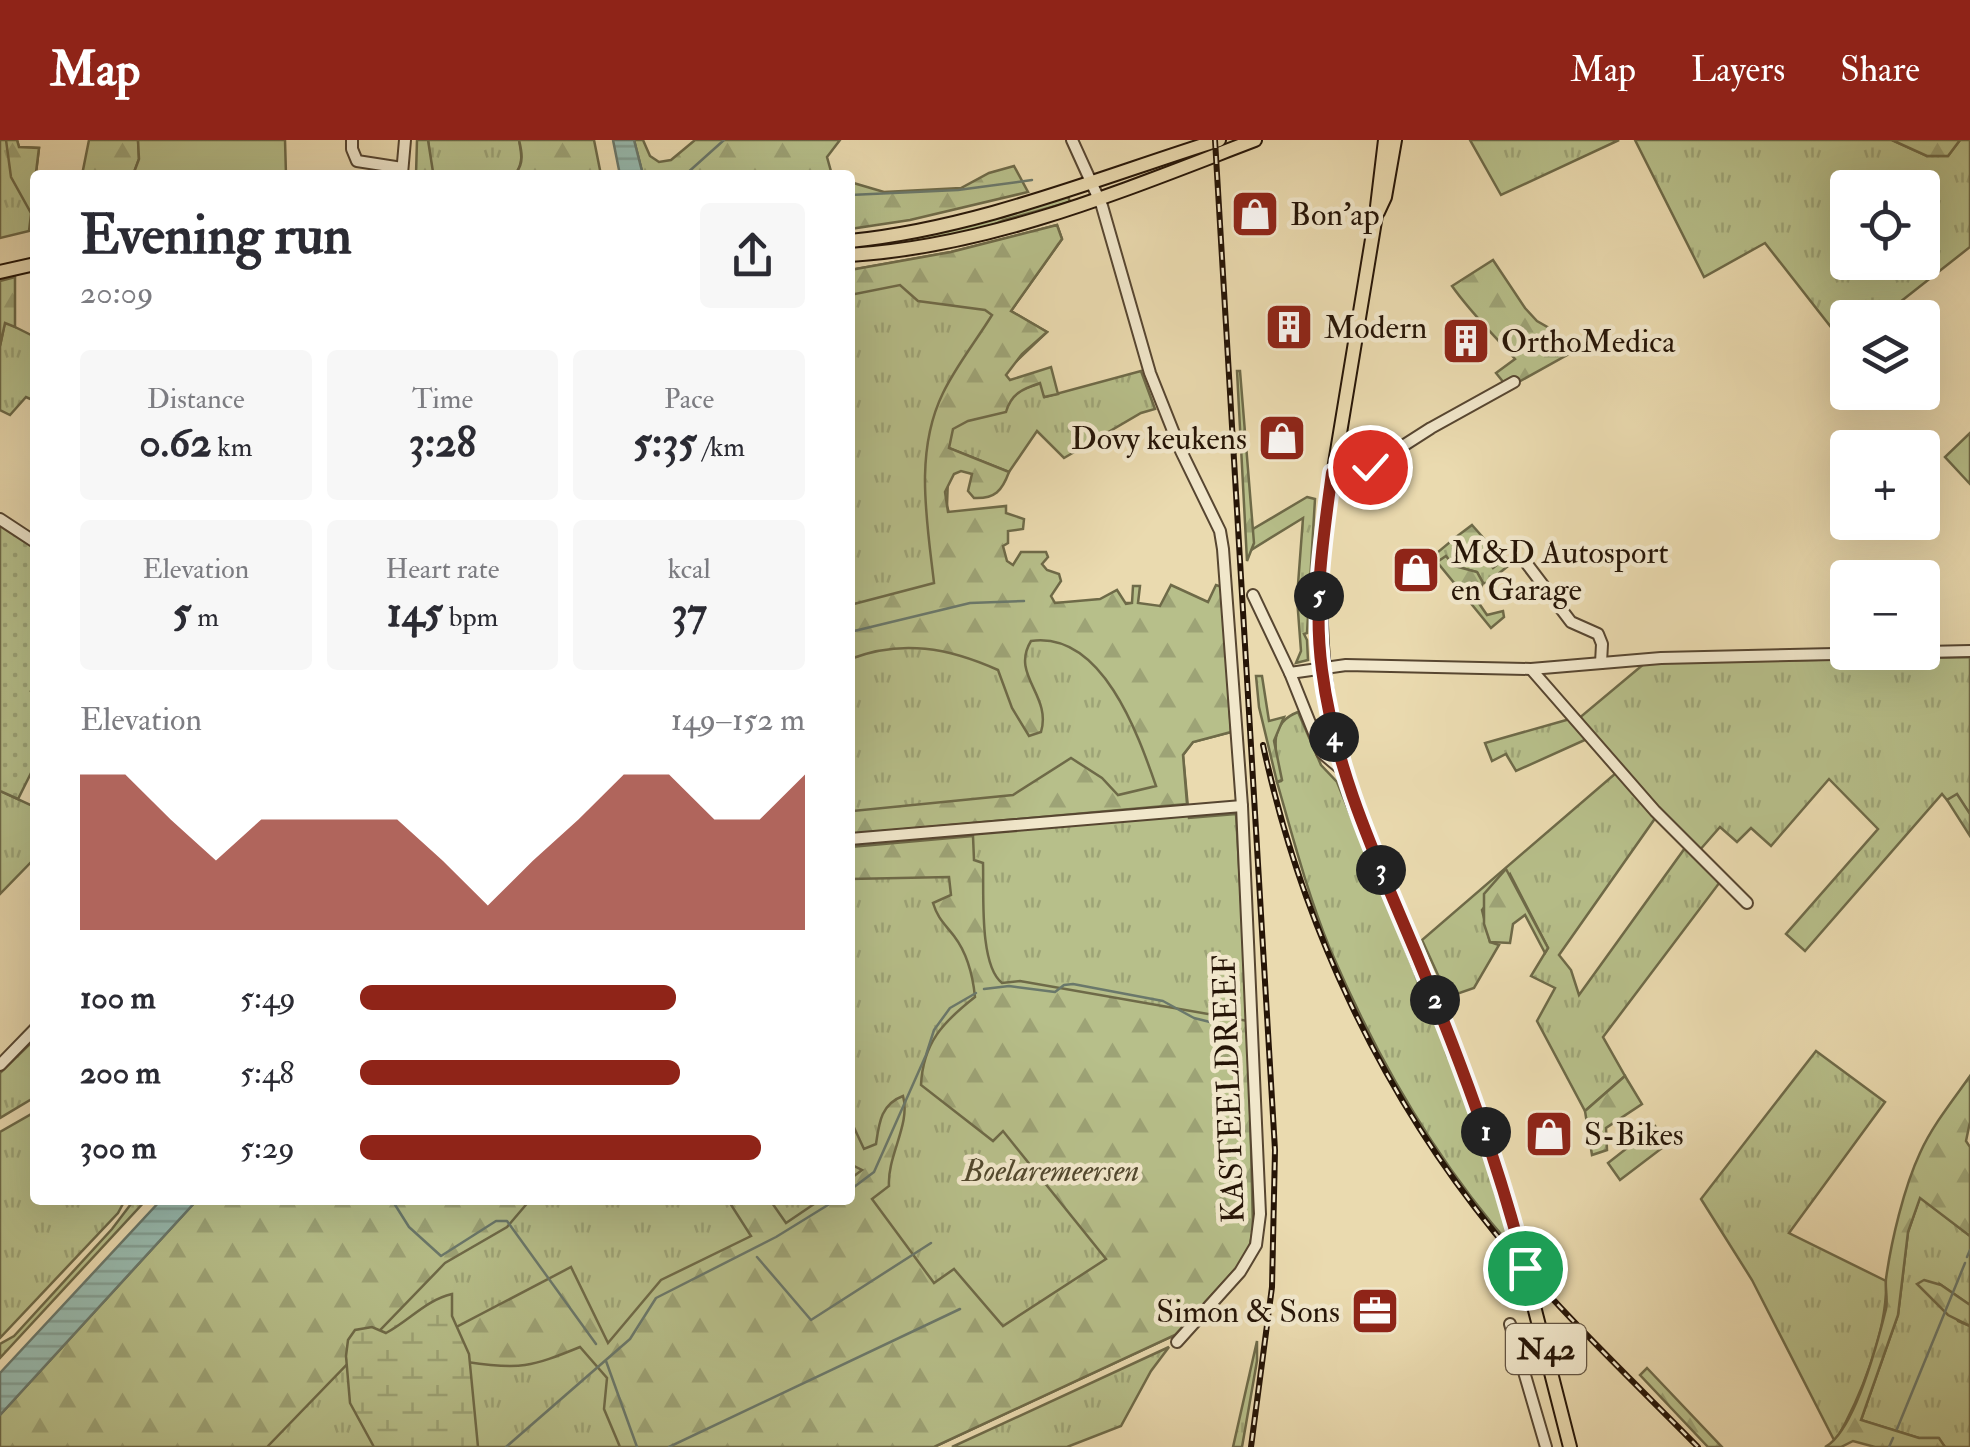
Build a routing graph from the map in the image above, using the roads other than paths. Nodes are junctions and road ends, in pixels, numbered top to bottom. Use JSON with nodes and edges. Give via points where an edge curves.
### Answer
{"nodes":[{"id":1,"x":352,"y":140,"type":"edge"},
{"id":2,"x":405,"y":140,"type":"edge"},
{"id":3,"x":1072,"y":140,"type":"edge"},
{"id":4,"x":1219,"y":140,"type":"edge"},
{"id":5,"x":1255,"y":140,"type":"edge"},
{"id":6,"x":1385,"y":140,"type":"edge"},
{"id":7,"x":1395,"y":140,"type":"edge"},
{"id":8,"x":390,"y":170,"type":"edge"},
{"id":9,"x":401,"y":170,"type":"edge"},
{"id":10,"x":1092,"y":180,"type":"junction"},
{"id":11,"x":1100,"y":200,"type":"junction"},
{"id":12,"x":1376,"y":215,"type":"junction"},
{"id":13,"x":855,"y":240,"type":"edge"},
{"id":14,"x":855,"y":254,"type":"edge"},
{"id":15,"x":30,"y":265,"type":"edge"},
{"id":16,"x":0,"y":272,"type":"edge"},
{"id":17,"x":1514,"y":382,"type":"dead end"},
{"id":18,"x":1332,"y":473,"type":"junction"},
{"id":19,"x":0,"y":519,"type":"edge"},
{"id":20,"x":30,"y":539,"type":"edge"},
{"id":21,"x":1528,"y":564,"type":"dead end"},
{"id":22,"x":1253,"y":595,"type":"dead end"},
{"id":23,"x":1970,"y":651,"type":"edge"},
{"id":24,"x":1600,"y":663,"type":"junction"},
{"id":25,"x":1321,"y":667,"type":"junction"},
{"id":26,"x":1531,"y":669,"type":"junction"},
{"id":27,"x":1290,"y":673,"type":"junction"},
{"id":28,"x":1342,"y":769,"type":"junction"},
{"id":29,"x":1242,"y":806,"type":"junction"},
{"id":30,"x":855,"y":839,"type":"edge"},
{"id":31,"x":1747,"y":903,"type":"dead end"},
{"id":32,"x":30,"y":1033,"type":"edge"},
{"id":33,"x":0,"y":1064,"type":"edge"},
{"id":34,"x":1510,"y":1324,"type":"dead end"},
{"id":35,"x":1177,"y":1342,"type":"dead end"},
{"id":36,"x":1546,"y":1447,"type":"edge"},
{"id":37,"x":1570,"y":1447,"type":"edge"}],
"edges":[{"from":1,"to":8,"type":"street","via":[[357,161]]},
{"from":2,"to":9,"type":"street"},
{"from":3,"to":10,"type":"street","name":"KASTEELDREEF"},
{"from":4,"to":10,"type":"main road"},
{"from":5,"to":11,"type":"main road"},
{"from":6,"to":12,"type":"main road","number":"N42"},
{"from":7,"to":12,"type":"main road","number":"N42","via":[[1386,197]]},
{"from":10,"to":11,"type":"street","name":"KASTEELDREEF"},
{"from":10,"to":13,"type":"main road","via":[[993,214]]},
{"from":11,"to":14,"type":"main road","via":[[929,245]]},
{"from":11,"to":29,"type":"street","name":"KASTEELDREEF","via":[[1150,373],[1220,531]]},
{"from":12,"to":18,"type":"main road","number":"N42"},
{"from":15,"to":16,"type":"main road"},
{"from":17,"to":18,"type":"street","via":[[1370,467]]},
{"from":18,"to":25,"type":"main road","number":"N42","via":[[1319,587]]},
{"from":19,"to":20,"type":"street"},
{"from":21,"to":24,"type":"street","via":[[1571,622],[1598,634]]},
{"from":22,"to":27,"type":"street"},
{"from":23,"to":24,"type":"street"},
{"from":24,"to":26,"type":"street"},
{"from":25,"to":26,"type":"street"},
{"from":25,"to":27,"type":"street"},
{"from":25,"to":28,"type":"main road","number":"N42"},
{"from":26,"to":31,"type":"street"},
{"from":27,"to":28,"type":"street","via":[[1322,752]]},
{"from":28,"to":37,"type":"main road","number":"N42","via":[[1476,1104]]},
{"from":29,"to":30,"type":"street"},
{"from":29,"to":35,"type":"street","name":"KASTEELDREEF","via":[[1260,1214],[1256,1245],[1240,1272]]},
{"from":32,"to":33,"type":"street"},
{"from":34,"to":36,"type":"street"}]}
